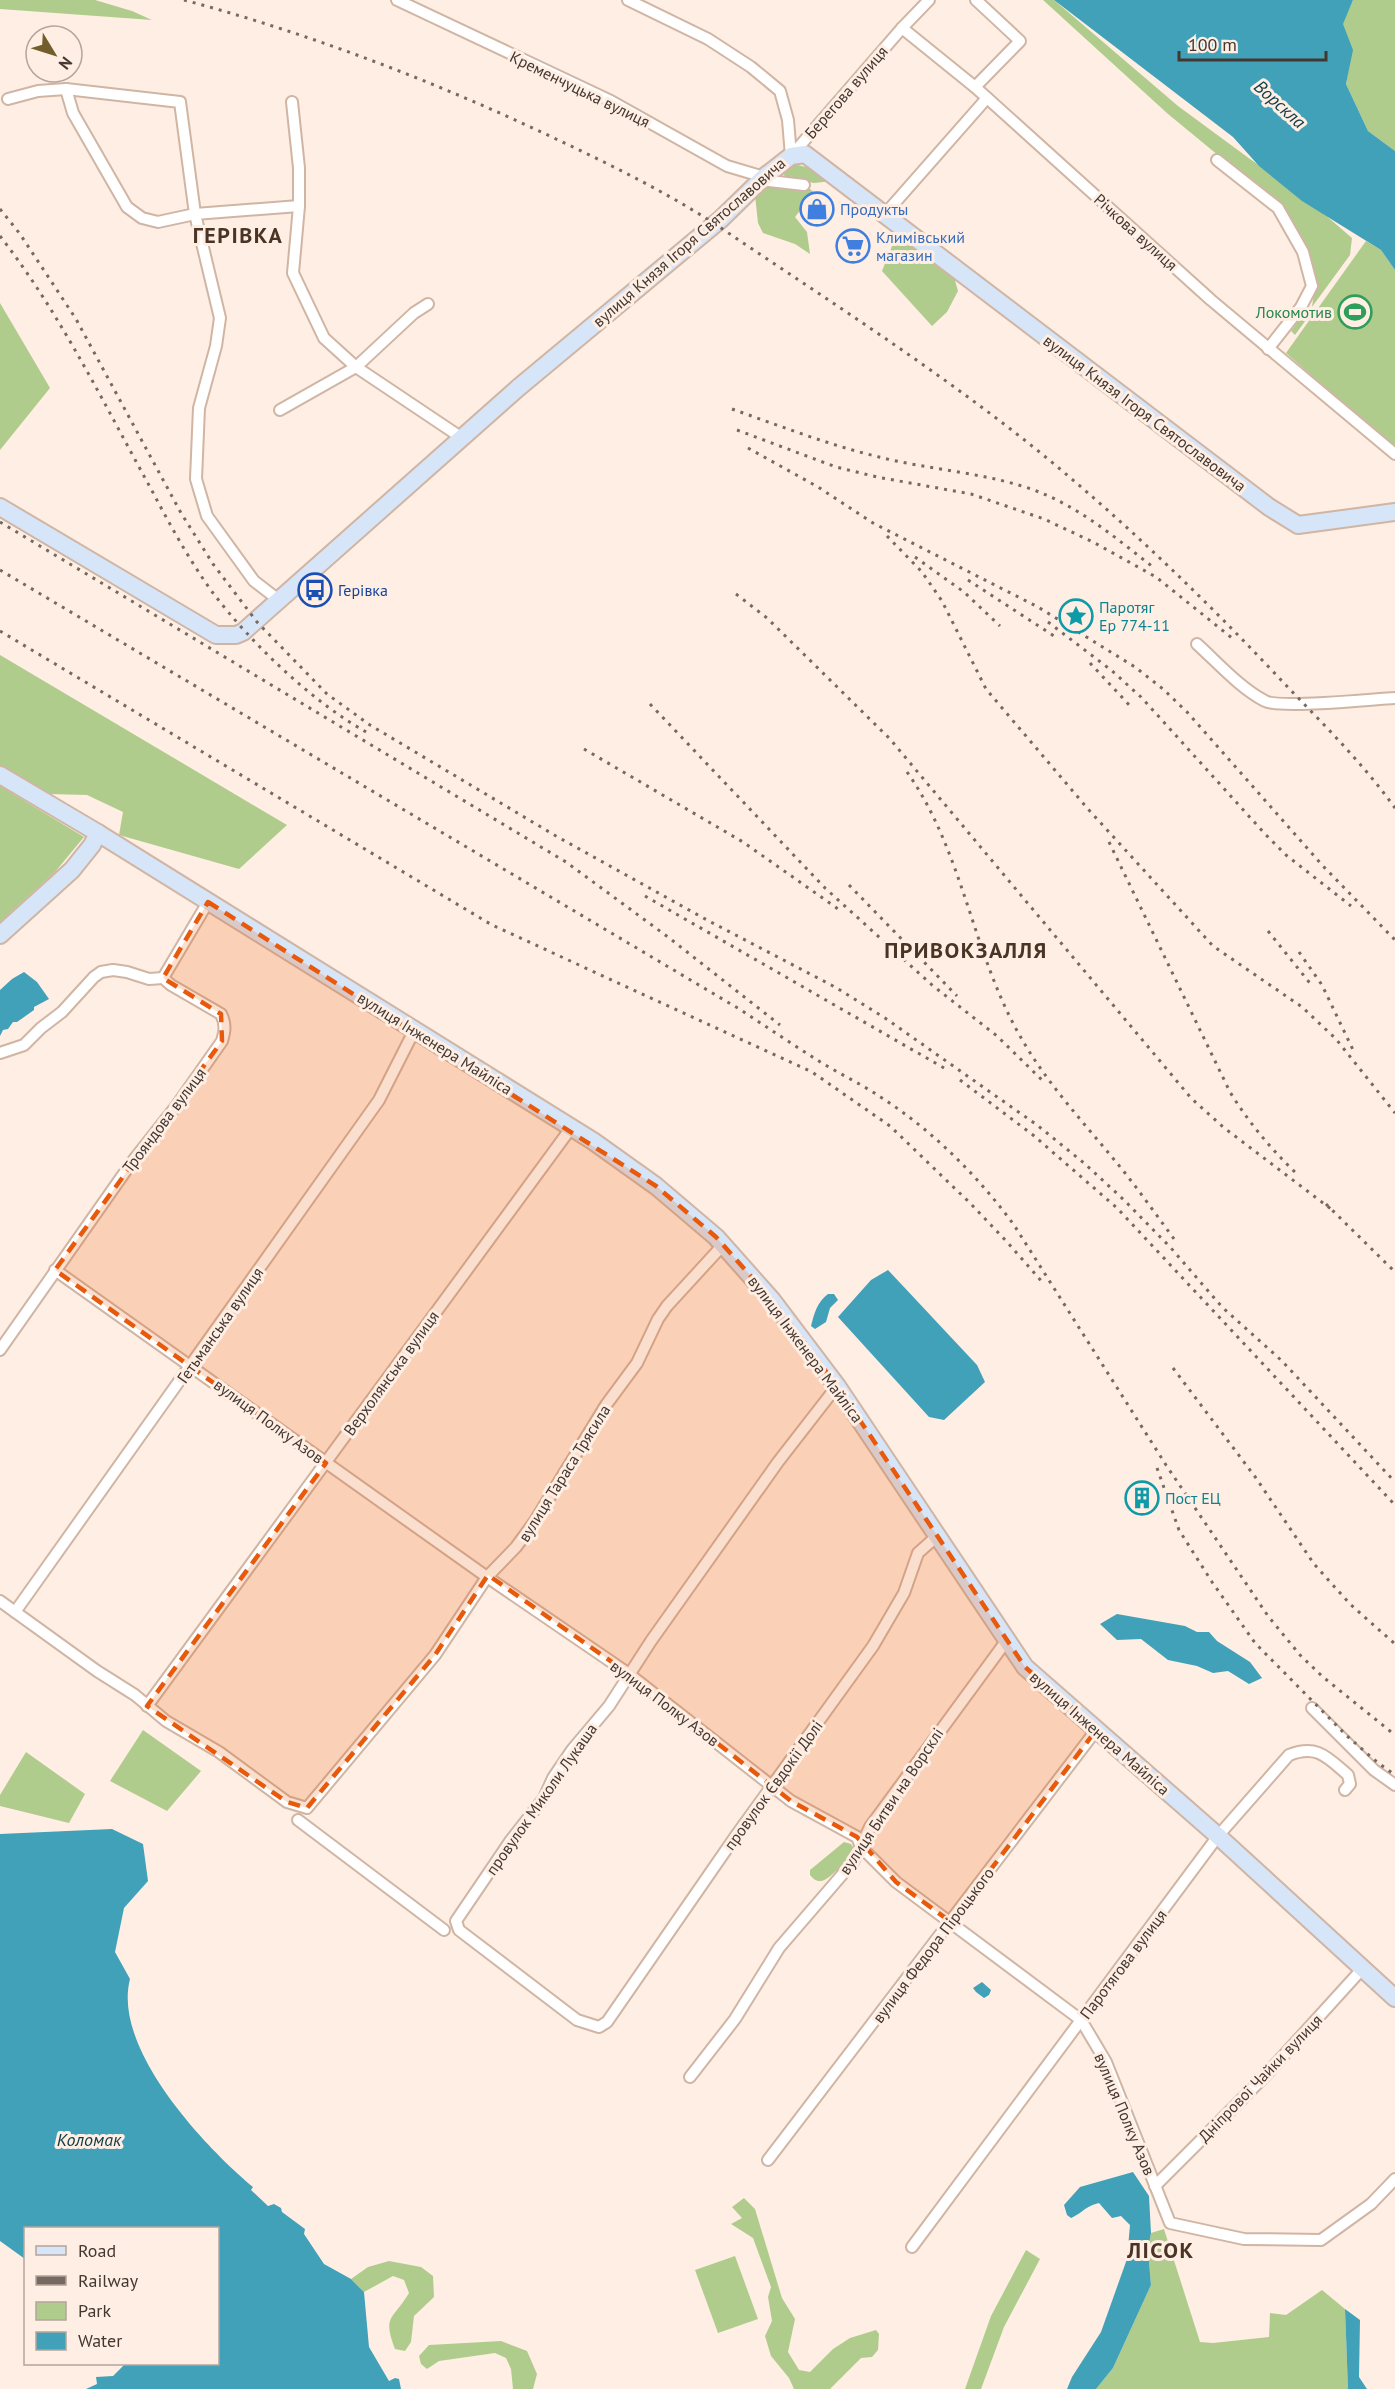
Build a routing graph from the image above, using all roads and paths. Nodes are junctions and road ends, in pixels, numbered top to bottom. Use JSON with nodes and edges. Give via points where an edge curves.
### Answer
{"nodes":[{"id":1,"x":397,"y":0,"type":"edge"},
{"id":2,"x":628,"y":0,"type":"edge"},
{"id":3,"x":929,"y":0,"type":"edge"},
{"id":4,"x":976,"y":0,"type":"edge"},
{"id":5,"x":653,"y":5,"type":"edge"},
{"id":6,"x":902,"y":27,"type":"junction"},
{"id":7,"x":975,"y":87,"type":"junction"},
{"id":8,"x":66,"y":89,"type":"junction"},
{"id":9,"x":987,"y":98,"type":"junction"},
{"id":10,"x":8,"y":99,"type":"dead end"},
{"id":11,"x":292,"y":102,"type":"dead end"},
{"id":12,"x":791,"y":156,"type":"junction"},
{"id":13,"x":1217,"y":160,"type":"dead end"},
{"id":14,"x":763,"y":178,"type":"junction"},
{"id":15,"x":804,"y":185,"type":"dead end"},
{"id":16,"x":298,"y":206,"type":"junction"},
{"id":17,"x":195,"y":214,"type":"junction"},
{"id":18,"x":885,"y":214,"type":"junction"},
{"id":19,"x":428,"y":304,"type":"dead end"},
{"id":20,"x":1268,"y":349,"type":"junction"},
{"id":21,"x":356,"y":366,"type":"junction"},
{"id":22,"x":280,"y":410,"type":"dead end"},
{"id":23,"x":462,"y":438,"type":"junction"},
{"id":24,"x":1395,"y":454,"type":"edge"},
{"id":25,"x":0,"y":507,"type":"edge"},
{"id":26,"x":1395,"y":512,"type":"edge"},
{"id":27,"x":280,"y":601,"type":"junction"},
{"id":28,"x":1197,"y":644,"type":"dead end"},
{"id":29,"x":1395,"y":698,"type":"edge"},
{"id":30,"x":0,"y":775,"type":"edge"},
{"id":31,"x":98,"y":833,"type":"junction"},
{"id":32,"x":208,"y":902,"type":"junction"},
{"id":33,"x":0,"y":935,"type":"edge"},
{"id":34,"x":164,"y":978,"type":"junction"},
{"id":35,"x":414,"y":1030,"type":"junction"},
{"id":36,"x":0,"y":1053,"type":"edge"},
{"id":37,"x":571,"y":1128,"type":"junction"},
{"id":38,"x":723,"y":1245,"type":"junction"},
{"id":39,"x":55,"y":1270,"type":"junction"},
{"id":40,"x":0,"y":1350,"type":"edge"},
{"id":41,"x":191,"y":1365,"type":"junction"},
{"id":42,"x":837,"y":1386,"type":"junction"},
{"id":43,"x":326,"y":1463,"type":"junction"},
{"id":44,"x":936,"y":1537,"type":"junction"},
{"id":45,"x":487,"y":1577,"type":"junction"},
{"id":46,"x":0,"y":1601,"type":"edge"},
{"id":47,"x":15,"y":1612,"type":"junction"},
{"id":48,"x":1007,"y":1640,"type":"junction"},
{"id":49,"x":629,"y":1674,"type":"junction"},
{"id":50,"x":147,"y":1706,"type":"junction"},
{"id":51,"x":1312,"y":1708,"type":"dead end"},
{"id":52,"x":1097,"y":1729,"type":"junction"},
{"id":53,"x":1395,"y":1785,"type":"edge"},
{"id":54,"x":773,"y":1786,"type":"junction"},
{"id":55,"x":1346,"y":1790,"type":"dead end"},
{"id":56,"x":298,"y":1820,"type":"dead end"},
{"id":57,"x":1218,"y":1836,"type":"junction"},
{"id":58,"x":861,"y":1847,"type":"junction"},
{"id":59,"x":951,"y":1922,"type":"junction"},
{"id":60,"x":444,"y":1930,"type":"dead end"},
{"id":61,"x":1363,"y":1968,"type":"junction"},
{"id":62,"x":1395,"y":1998,"type":"edge"},
{"id":63,"x":1081,"y":2020,"type":"junction"},
{"id":64,"x":599,"y":2027,"type":"joint"},
{"id":65,"x":690,"y":2077,"type":"dead end"},
{"id":66,"x":768,"y":2160,"type":"dead end"},
{"id":67,"x":1395,"y":2179,"type":"edge"},
{"id":68,"x":1155,"y":2186,"type":"junction"},
{"id":69,"x":912,"y":2247,"type":"dead end"}],
"edges":[{"from":1,"to":14,"type":"street","name":"Кременчуцька вулиця","via":[[611,101],[727,166]]},
{"from":2,"to":5,"type":"street"},
{"from":3,"to":6,"type":"street","name":"Берегова вулиця"},
{"from":4,"to":7,"type":"street","via":[[1020,41]]},
{"from":5,"to":12,"type":"street","via":[[751,67],[780,91],[788,120]]},
{"from":6,"to":7,"type":"street"},
{"from":6,"to":12,"type":"street","name":"Берегова вулиця"},
{"from":7,"to":9,"type":"street","name":"Річкова вулиця"},
{"from":8,"to":10,"type":"street"},
{"from":8,"to":17,"type":"street","via":[[73,113],[127,207],[142,218],[158,222]]},
{"from":8,"to":17,"type":"street","via":[[180,102]]},
{"from":9,"to":18,"type":"street"},
{"from":9,"to":20,"type":"street","name":"Річкова вулиця"},
{"from":11,"to":16,"type":"street","via":[[299,168]]},
{"from":12,"to":14,"type":"street","name":"вулиця Князя Ігоря Святославовича"},
{"from":12,"to":18,"type":"street","name":"вулиця Князя Ігоря Святославовича","via":[[805,154]]},
{"from":13,"to":20,"type":"street","via":[[1278,208],[1303,252],[1312,286],[1301,307]]},
{"from":14,"to":15,"type":"street","name":"Кременчуцька вулиця"},
{"from":14,"to":23,"type":"street","name":"вулиця Князя Ігоря Святославовича","via":[[721,219]]},
{"from":16,"to":17,"type":"street"},
{"from":16,"to":21,"type":"street","via":[[293,273],[324,338]]},
{"from":17,"to":27,"type":"street","via":[[220,318],[199,408],[196,479],[207,516],[254,581]]},
{"from":18,"to":26,"type":"street","name":"вулиця Князя Ігоря Святославовича","via":[[1269,507],[1298,525]]},
{"from":19,"to":21,"type":"street"},
{"from":20,"to":24,"type":"street","name":"Річкова вулиця"},
{"from":21,"to":22,"type":"street"},
{"from":21,"to":23,"type":"street"},
{"from":23,"to":27,"type":"street","name":"вулиця Князя Ігоря Святославовича"},
{"from":25,"to":27,"type":"street","name":"вулиця Князя Ігоря Святославовича","via":[[216,635],[236,635]]},
{"from":28,"to":29,"type":"street","via":[[1268,703]]},
{"from":30,"to":31,"type":"street","name":"вулиця Інженера Майліса"},
{"from":31,"to":32,"type":"street","name":"вулиця Інженера Майліса"},
{"from":31,"to":33,"type":"street","via":[[72,870]]},
{"from":32,"to":34,"type":"street"},
{"from":32,"to":35,"type":"street","name":"вулиця Інженера Майліса"},
{"from":34,"to":36,"type":"street","via":[[149,979],[113,970],[101,972],[24,1045]]},
{"from":34,"to":39,"type":"street","name":"Трояндова вулиця","via":[[220,1014],[225,1031],[222,1041]]},
{"from":35,"to":37,"type":"street","name":"вулиця Інженера Майліса"},
{"from":35,"to":41,"type":"street","name":"Гетьманська вулиця","via":[[380,1100]]},
{"from":37,"to":38,"type":"street","name":"вулиця Інженера Майліса","via":[[656,1186]]},
{"from":37,"to":43,"type":"street","name":"Верхолянська вулиця"},
{"from":38,"to":42,"type":"street","name":"вулиця Інженера Майліса","via":[[772,1300]]},
{"from":38,"to":45,"type":"street","name":"вулиця Тараса Трясила","via":[[667,1306],[637,1363],[606,1405],[535,1521]]},
{"from":39,"to":40,"type":"street","name":"Трояндова вулиця"},
{"from":39,"to":41,"type":"street","name":"вулиця Полку Азов"},
{"from":41,"to":43,"type":"street","name":"вулиця Полку Азов"},
{"from":41,"to":47,"type":"street","name":"Гетьманська вулиця"},
{"from":42,"to":44,"type":"street","name":"вулиця Інженера Майліса"},
{"from":42,"to":49,"type":"street","name":"провулок Миколи Лукаша","via":[[778,1462]]},
{"from":43,"to":45,"type":"street","name":"вулиця Полку Азов"},
{"from":43,"to":50,"type":"street","name":"Верхолянська вулиця"},
{"from":44,"to":48,"type":"street","name":"вулиця Інженера Майліса"},
{"from":44,"to":54,"type":"street","name":"провулок Євдокії Долі","via":[[918,1553],[904,1593],[873,1646]]},
{"from":45,"to":49,"type":"street","name":"вулиця Полку Азов"},
{"from":45,"to":50,"type":"street","name":"вулиця Тараса Трясила","via":[[435,1655],[308,1808],[287,1802]]},
{"from":46,"to":47,"type":"street"},
{"from":47,"to":50,"type":"street"},
{"from":48,"to":52,"type":"street","name":"вулиця Інженера Майліса","via":[[1025,1667]]},
{"from":48,"to":58,"type":"street","name":"вулиця Битви на Ворсклі","via":[[870,1827]]},
{"from":49,"to":54,"type":"street","name":"вулиця Полку Азов"},
{"from":49,"to":64,"type":"street","name":"провулок Миколи Лукаша","via":[[609,1706],[561,1764],[544,1798],[456,1921],[459,1930],[472,1941],[567,2013]]},
{"from":51,"to":53,"type":"street","via":[[1374,1770]]},
{"from":52,"to":57,"type":"street","name":"вулиця Інженера Майліса"},
{"from":52,"to":59,"type":"street","name":"вулиця Федора Піроцького"},
{"from":54,"to":58,"type":"street","name":"вулиця Полку Азов","via":[[791,1801],[857,1837]]},
{"from":54,"to":64,"type":"street","name":"провулок Євдокії Долі","via":[[607,2022]]},
{"from":55,"to":57,"type":"street","name":"Паротягова вулиця","via":[[1350,1784],[1348,1775],[1316,1751],[1304,1749],[1289,1755]]},
{"from":56,"to":60,"type":"street"},
{"from":57,"to":61,"type":"street","name":"вулиця Інженера Майліса"},
{"from":57,"to":63,"type":"street","name":"Паротягова вулиця"},
{"from":58,"to":59,"type":"street","name":"вулиця Полку Азов","via":[[896,1882]]},
{"from":58,"to":65,"type":"street","name":"вулиця Битви на Ворсклі","via":[[853,1862],[779,1948],[735,2019]]},
{"from":59,"to":63,"type":"street","name":"вулиця Полку Азов"},
{"from":59,"to":66,"type":"street","name":"вулиця Федора Піроцького"},
{"from":61,"to":62,"type":"street","name":"вулиця Інженера Майліса"},
{"from":61,"to":68,"type":"street","name":"Дніпрової Чайки вулиця","via":[[1265,2076]]},
{"from":63,"to":68,"type":"street","name":"вулиця Полку Азов","via":[[1106,2062]]},
{"from":63,"to":69,"type":"street","name":"Паротягова вулиця"},
{"from":67,"to":68,"type":"street","name":"вулиця Полку Азов","via":[[1371,2204],[1321,2240],[1244,2239],[1170,2223]]}]}
